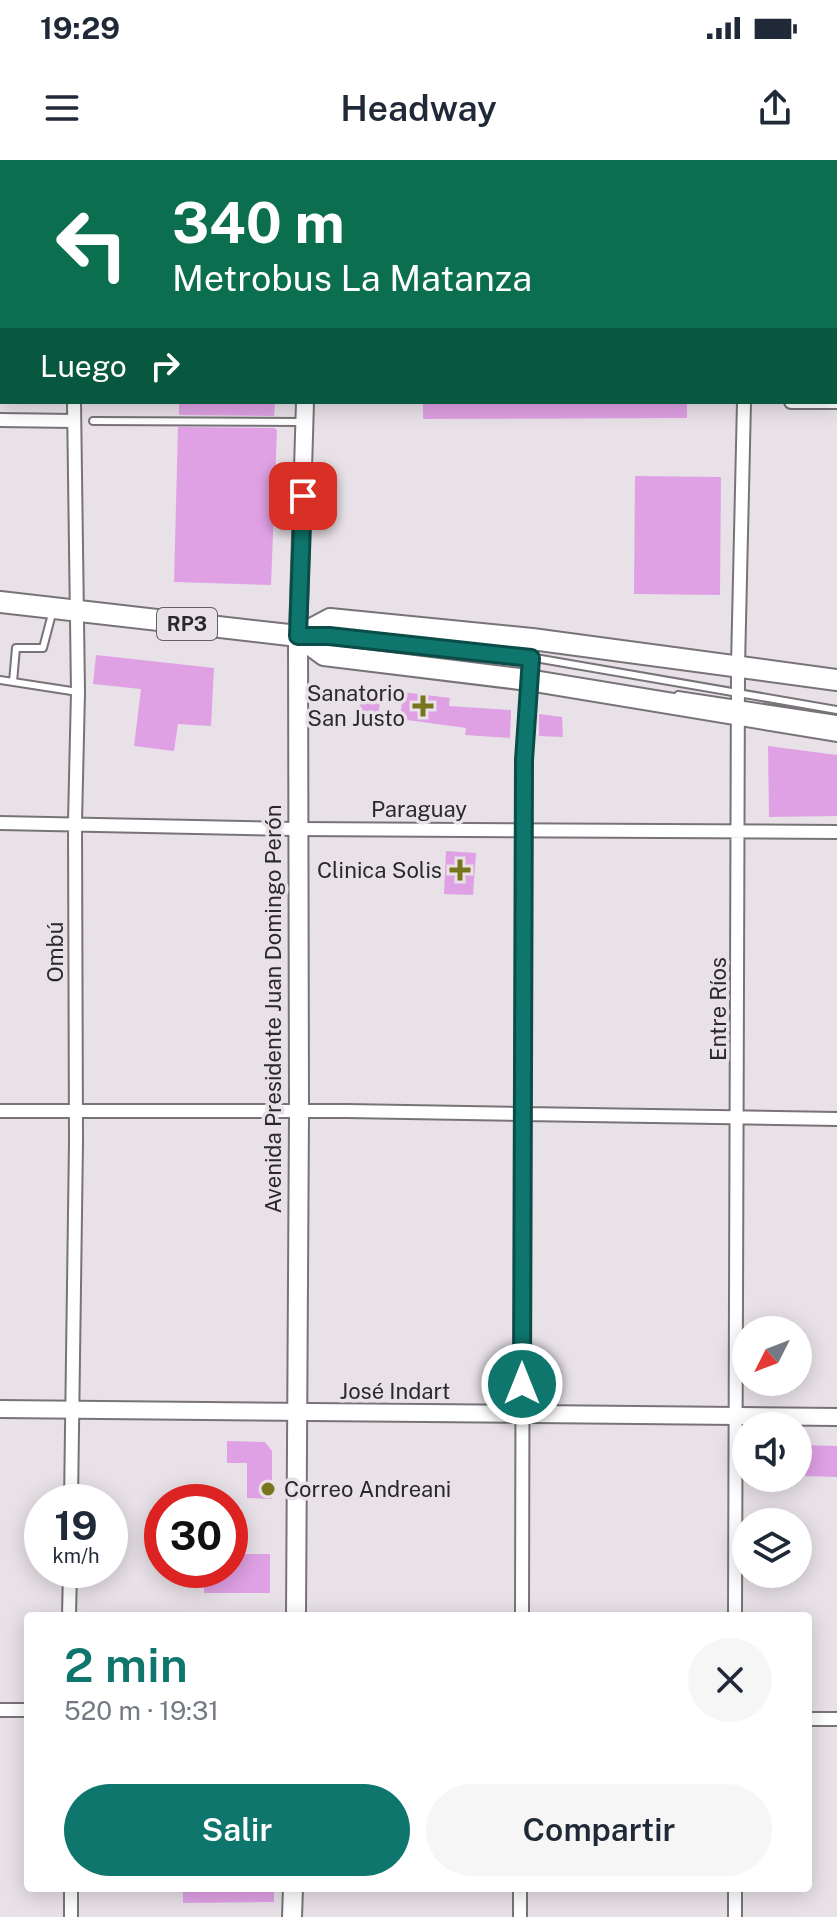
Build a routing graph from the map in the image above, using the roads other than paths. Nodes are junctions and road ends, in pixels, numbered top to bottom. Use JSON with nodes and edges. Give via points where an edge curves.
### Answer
{"nodes":[{"id":1,"x":74,"y":404,"type":"edge"},
{"id":2,"x":305,"y":404,"type":"edge"},
{"id":3,"x":744,"y":404,"type":"edge"},
{"id":4,"x":0,"y":420,"type":"edge"},
{"id":5,"x":74,"y":421,"type":"junction"},
{"id":6,"x":93,"y":421,"type":"dead end"},
{"id":7,"x":305,"y":422,"type":"junction"},
{"id":8,"x":0,"y":602,"type":"edge"},
{"id":9,"x":54,"y":609,"type":"junction"},
{"id":10,"x":76,"y":612,"type":"junction"},
{"id":11,"x":298,"y":636,"type":"junction"},
{"id":12,"x":532,"y":649,"type":"junction"},
{"id":13,"x":738,"y":666,"type":"junction"},
{"id":14,"x":0,"y":680,"type":"edge"},
{"id":15,"x":528,"y":680,"type":"junction"},
{"id":16,"x":837,"y":680,"type":"edge"},
{"id":17,"x":13,"y":682,"type":"junction"},
{"id":18,"x":617,"y":686,"type":"dead end"},
{"id":19,"x":78,"y":692,"type":"junction"},
{"id":20,"x":664,"y":693,"type":"dead end"},
{"id":21,"x":738,"y":704,"type":"junction"},
{"id":22,"x":837,"y":710,"type":"edge"},
{"id":23,"x":837,"y":719,"type":"edge"},
{"id":24,"x":837,"y":731,"type":"edge"},
{"id":25,"x":75,"y":822,"type":"junction"},
{"id":26,"x":0,"y":823,"type":"edge"},
{"id":27,"x":297,"y":829,"type":"junction"},
{"id":28,"x":524,"y":829,"type":"junction"},
{"id":29,"x":738,"y":832,"type":"junction"},
{"id":30,"x":837,"y":832,"type":"edge"},
{"id":31,"x":76,"y":1110,"type":"junction"},
{"id":32,"x":0,"y":1111,"type":"edge"},
{"id":33,"x":299,"y":1112,"type":"junction"},
{"id":34,"x":524,"y":1115,"type":"junction"},
{"id":35,"x":738,"y":1119,"type":"junction"},
{"id":36,"x":837,"y":1119,"type":"edge"},
{"id":37,"x":0,"y":1409,"type":"edge"},
{"id":38,"x":72,"y":1410,"type":"junction"},
{"id":39,"x":735,"y":1412,"type":"edge"},
{"id":40,"x":297,"y":1413,"type":"junction"},
{"id":41,"x":522,"y":1414,"type":"junction"},
{"id":42,"x":732,"y":1416,"type":"edge"},
{"id":43,"x":812,"y":1417,"type":"edge"},
{"id":44,"x":837,"y":1417,"type":"edge"},
{"id":45,"x":71,"y":1484,"type":"edge"},
{"id":46,"x":735,"y":1492,"type":"edge"},
{"id":47,"x":70,"y":1588,"type":"edge"},
{"id":48,"x":69,"y":1612,"type":"edge"},
{"id":49,"x":296,"y":1612,"type":"edge"},
{"id":50,"x":522,"y":1612,"type":"edge"},
{"id":51,"x":735,"y":1612,"type":"edge"},
{"id":52,"x":0,"y":1710,"type":"edge"},
{"id":53,"x":24,"y":1710,"type":"edge"},
{"id":54,"x":812,"y":1719,"type":"edge"},
{"id":55,"x":837,"y":1719,"type":"edge"},
{"id":56,"x":71,"y":1892,"type":"edge"},
{"id":57,"x":293,"y":1892,"type":"edge"},
{"id":58,"x":520,"y":1892,"type":"edge"},
{"id":59,"x":735,"y":1892,"type":"edge"},
{"id":60,"x":71,"y":1917,"type":"edge"},
{"id":61,"x":292,"y":1917,"type":"edge"},
{"id":62,"x":520,"y":1917,"type":"edge"},
{"id":63,"x":735,"y":1917,"type":"edge"}],
"edges":[{"from":1,"to":5,"type":"street","name":"Ombú"},
{"from":2,"to":7,"type":"street","name":"Avenida Presidente Juan Domingo Perón"},
{"from":3,"to":13,"type":"street","name":"Entre Ríos"},
{"from":4,"to":5,"type":"street"},
{"from":5,"to":10,"type":"street","name":"Ombú"},
{"from":6,"to":7,"type":"lane"},
{"from":7,"to":11,"type":"street","name":"Avenida Presidente Juan Domingo Perón"},
{"from":8,"to":9,"type":"highway","number":"RP3"},
{"from":9,"to":10,"type":"highway","number":"RP3"},
{"from":9,"to":17,"type":"lane","via":[[43,648],[16,648]]},
{"from":10,"to":11,"type":"highway","number":"RP3"},
{"from":10,"to":19,"type":"street","name":"Ombú"},
{"from":11,"to":12,"type":"highway","via":[[330,619]]},
{"from":11,"to":15,"type":"highway","number":"RP3","via":[[324,655]]},
{"from":11,"to":27,"type":"main road","name":"Avenida Presidente Juan Domingo Perón"},
{"from":12,"to":13,"type":"highway"},
{"from":12,"to":15,"type":"street"},
{"from":12,"to":21,"type":"lane"},
{"from":13,"to":16,"type":"highway"},
{"from":13,"to":21,"type":"street","name":"Entre Ríos"},
{"from":14,"to":17,"type":"lane"},
{"from":15,"to":18,"type":"lane"},
{"from":15,"to":21,"type":"highway","number":"RP3"},
{"from":15,"to":28,"type":"street"},
{"from":17,"to":19,"type":"lane"},
{"from":19,"to":25,"type":"street","name":"Ombú"},
{"from":20,"to":21,"type":"lane"},
{"from":21,"to":22,"type":"lane","via":[[763,699]]},
{"from":21,"to":23,"type":"lane"},
{"from":21,"to":24,"type":"highway","number":"RP3"},
{"from":21,"to":29,"type":"street","name":"Entre Ríos"},
{"from":25,"to":26,"type":"street","name":"Paraguay"},
{"from":25,"to":27,"type":"street","name":"Paraguay"},
{"from":25,"to":31,"type":"street","name":"Ombú"},
{"from":27,"to":28,"type":"street","name":"Paraguay"},
{"from":27,"to":33,"type":"main road","name":"Avenida Presidente Juan Domingo Perón"},
{"from":28,"to":29,"type":"street","name":"Paraguay"},
{"from":28,"to":34,"type":"street"},
{"from":29,"to":30,"type":"street","name":"Paraguay"},
{"from":29,"to":35,"type":"street","name":"Entre Ríos"},
{"from":31,"to":32,"type":"street"},
{"from":31,"to":33,"type":"street"},
{"from":31,"to":38,"type":"street","name":"Ombú"},
{"from":33,"to":34,"type":"street"},
{"from":33,"to":40,"type":"main road","name":"Avenida Presidente Juan Domingo Perón"},
{"from":34,"to":35,"type":"street"},
{"from":34,"to":41,"type":"street"},
{"from":35,"to":36,"type":"street"},
{"from":35,"to":39,"type":"street","name":"Entre Ríos"},
{"from":37,"to":38,"type":"street","name":"José Indart"},
{"from":38,"to":40,"type":"street","name":"José Indart"},
{"from":38,"to":45,"type":"street","name":"Ombú"},
{"from":40,"to":41,"type":"street","name":"José Indart"},
{"from":40,"to":49,"type":"main road","name":"Avenida Presidente Juan Domingo Perón"},
{"from":41,"to":42,"type":"street","name":"José Indart"},
{"from":41,"to":50,"type":"street"},
{"from":43,"to":44,"type":"street","name":"José Indart"},
{"from":46,"to":51,"type":"street","name":"Entre Ríos"},
{"from":47,"to":48,"type":"street"},
{"from":52,"to":53,"type":"street"},
{"from":54,"to":55,"type":"street"},
{"from":56,"to":60,"type":"street"},
{"from":57,"to":61,"type":"main road"},
{"from":58,"to":62,"type":"street"},
{"from":59,"to":63,"type":"street"}]}
